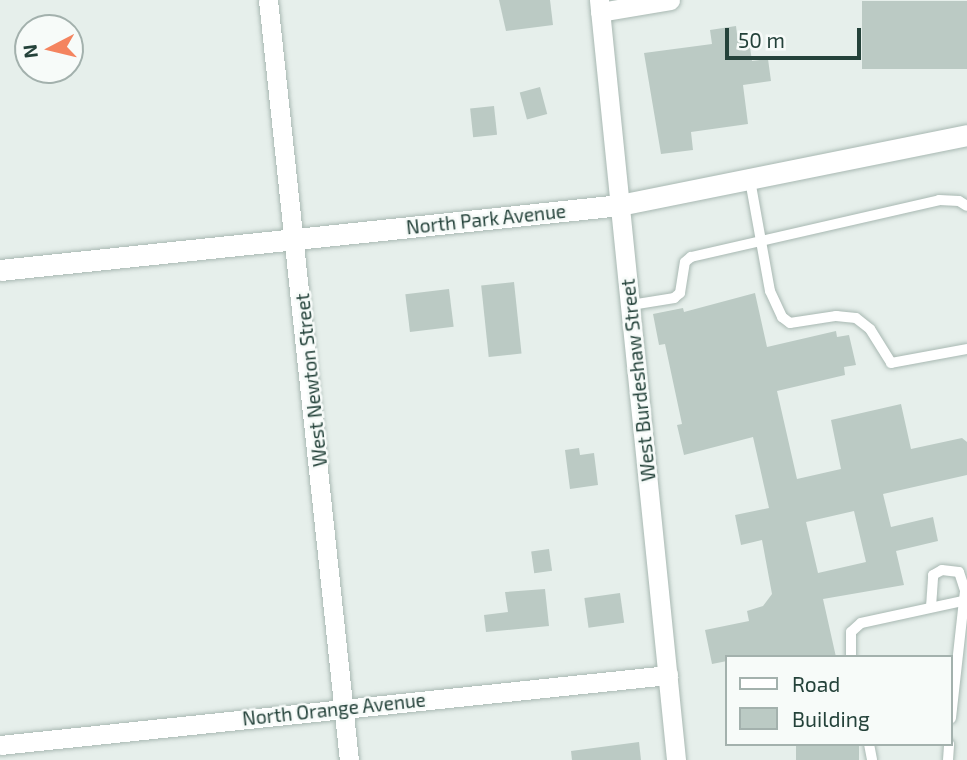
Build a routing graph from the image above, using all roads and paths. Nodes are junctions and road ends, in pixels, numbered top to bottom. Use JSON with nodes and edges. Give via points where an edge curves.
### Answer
{"nodes":[{"id":1,"x":268,"y":0,"type":"edge"},
{"id":2,"x":670,"y":0,"type":"edge"},
{"id":3,"x":600,"y":6,"type":"edge"},
{"id":4,"x":967,"y":135,"type":"edge"},
{"id":5,"x":751,"y":180,"type":"junction"},
{"id":6,"x":620,"y":205,"type":"junction"},
{"id":7,"x":967,"y":206,"type":"edge"},
{"id":8,"x":296,"y":238,"type":"junction"},
{"id":9,"x":759,"y":240,"type":"junction"},
{"id":10,"x":0,"y":270,"type":"edge"},
{"id":11,"x":631,"y":305,"type":"junction"},
{"id":12,"x":967,"y":349,"type":"edge"},
{"id":13,"x":966,"y":600,"type":"edge"},
{"id":14,"x":926,"y":608,"type":"junction"},
{"id":15,"x":852,"y":655,"type":"edge"},
{"id":16,"x":668,"y":675,"type":"junction"},
{"id":17,"x":953,"y":702,"type":"edge"},
{"id":18,"x":343,"y":708,"type":"junction"},
{"id":19,"x":0,"y":745,"type":"edge"},
{"id":20,"x":349,"y":760,"type":"edge"},
{"id":21,"x":676,"y":760,"type":"edge"}],
"edges":[{"from":1,"to":8,"type":"street","name":"West Newton Street"},
{"from":2,"to":3,"type":"street"},
{"from":3,"to":6,"type":"street","name":"West Burdeshaw Street"},
{"from":4,"to":5,"type":"street","name":"North Park Avenue"},
{"from":5,"to":6,"type":"street","name":"North Park Avenue"},
{"from":5,"to":9,"type":"lane"},
{"from":6,"to":8,"type":"street","name":"North Park Avenue"},
{"from":6,"to":11,"type":"street","name":"West Burdeshaw Street"},
{"from":7,"to":9,"type":"lane","via":[[939,200]]},
{"from":8,"to":10,"type":"street","name":"North Park Avenue"},
{"from":8,"to":18,"type":"street","name":"West Newton Street"},
{"from":9,"to":11,"type":"lane","via":[[691,257],[685,262],[680,293],[674,298]]},
{"from":9,"to":12,"type":"lane","via":[[775,309],[790,323],[850,316],[870,329],[885,357],[898,364]]},
{"from":11,"to":16,"type":"street","name":"West Burdeshaw Street"},
{"from":13,"to":14,"type":"lane"},
{"from":13,"to":14,"type":"lane","via":[[959,572],[943,570],[929,583]]},
{"from":13,"to":17,"type":"lane"},
{"from":14,"to":15,"type":"lane","via":[[855,627]]},
{"from":16,"to":18,"type":"street","name":"North Orange Avenue"},
{"from":16,"to":21,"type":"street","name":"West Burdeshaw Street"},
{"from":18,"to":19,"type":"street","name":"North Orange Avenue"},
{"from":18,"to":20,"type":"street","name":"West Newton Street"}]}
